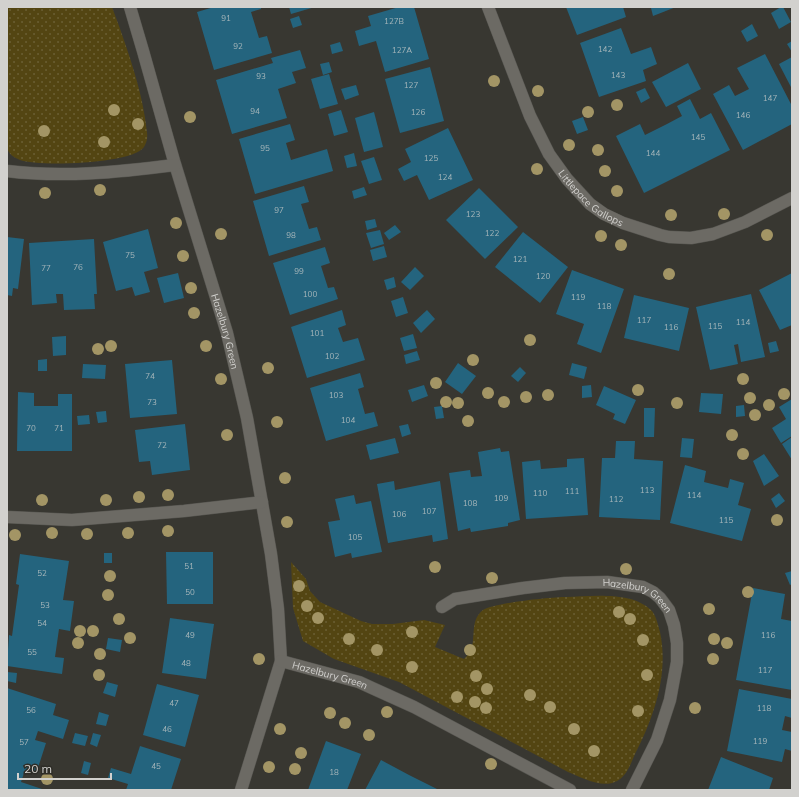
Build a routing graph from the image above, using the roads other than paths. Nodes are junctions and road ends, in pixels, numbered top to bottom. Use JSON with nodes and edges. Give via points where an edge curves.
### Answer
{"nodes":[{"id":1,"x":130,"y":7,"type":"edge"},
{"id":2,"x":488,"y":7,"type":"edge"},
{"id":3,"x":175,"y":165,"type":"junction"},
{"id":4,"x":7,"y":171,"type":"edge"},
{"id":5,"x":792,"y":198,"type":"edge"},
{"id":6,"x":262,"y":502,"type":"junction"},
{"id":7,"x":7,"y":517,"type":"edge"},
{"id":8,"x":442,"y":607,"type":"dead end"},
{"id":9,"x":281,"y":662,"type":"junction"},
{"id":10,"x":241,"y":790,"type":"edge"},
{"id":11,"x":570,"y":790,"type":"edge"},
{"id":12,"x":632,"y":790,"type":"edge"}],
"edges":[{"from":1,"to":3,"type":"street","name":"Hazelbury Green"},
{"from":2,"to":5,"type":"street","name":"Littlepace Gallops","via":[[530,116],[549,154],[567,179],[590,204],[604,214],[660,235],[691,238],[713,234],[745,222]]},
{"from":3,"to":4,"type":"street","via":[[70,175]]},
{"from":3,"to":6,"type":"street","name":"Hazelbury Green","via":[[227,333],[247,418]]},
{"from":6,"to":7,"type":"street","via":[[72,520]]},
{"from":6,"to":9,"type":"street","name":"Hazelbury Green","via":[[276,594]]},
{"from":8,"to":12,"type":"street","name":"Hazelbury Green","via":[[455,599],[566,583],[607,582],[643,587],[660,598],[669,610],[674,625],[677,643],[676,662],[670,700],[657,740]]},
{"from":9,"to":10,"type":"street","name":"Hazelbury Green"},
{"from":9,"to":11,"type":"street","name":"Hazelbury Green","via":[[366,685],[414,707]]}]}
